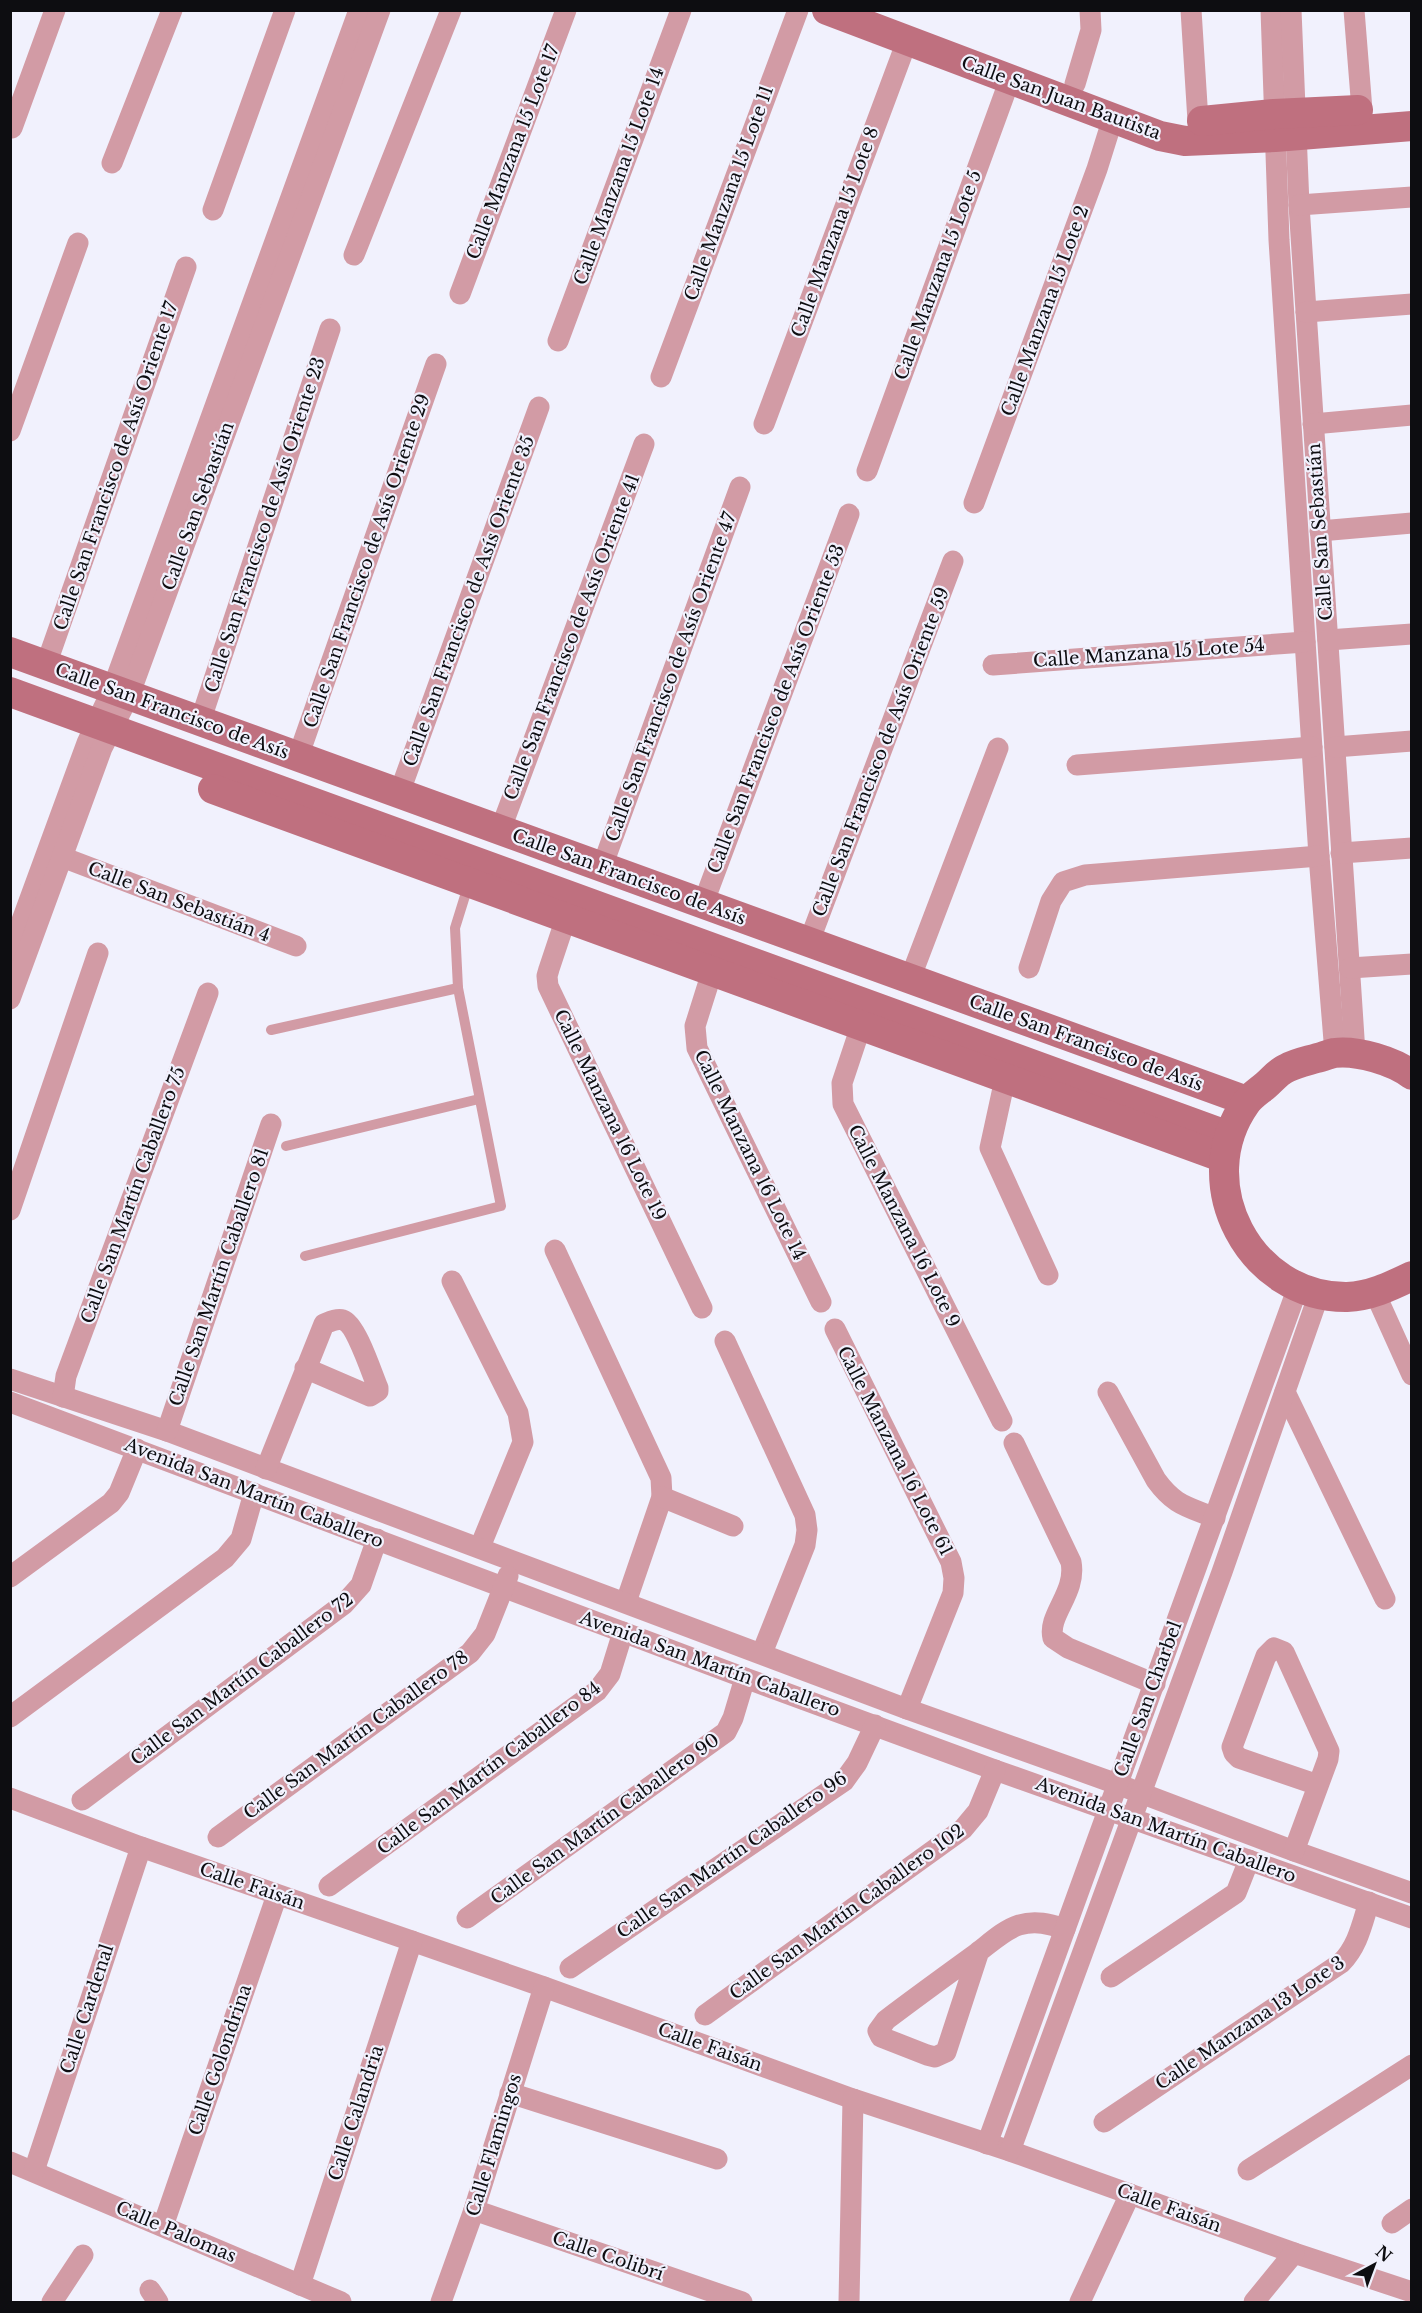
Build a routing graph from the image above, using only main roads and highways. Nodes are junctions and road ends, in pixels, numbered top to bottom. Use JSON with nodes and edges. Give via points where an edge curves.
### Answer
{"nodes":[{"id":1,"x":827,"y":10,"type":"edge"},
{"id":2,"x":880,"y":10,"type":"edge"},
{"id":3,"x":1412,"y":107,"type":"edge"},
{"id":4,"x":1285,"y":125,"type":"junction"},
{"id":5,"x":1412,"y":126,"type":"edge"},
{"id":6,"x":10,"y":652,"type":"edge"},
{"id":7,"x":10,"y":669,"type":"edge"},
{"id":8,"x":10,"y":692,"type":"edge"},
{"id":9,"x":10,"y":714,"type":"edge"},
{"id":10,"x":108,"y":718,"type":"junction"},
{"id":11,"x":1412,"y":1075,"type":"edge"},
{"id":12,"x":1234,"y":1128,"type":"junction"},
{"id":13,"x":1412,"y":1276,"type":"edge"}],
"edges":[{"from":1,"to":4,"type":"main road","name":"Calle San Juan Bautista","via":[[1160,136],[1185,141]]},
{"from":2,"to":4,"type":"main road","name":"Calle San Juan Bautista","via":[[1160,117]]},
{"from":3,"to":4,"type":"main road","name":"Calle San Juan Bautista","via":[[1362,110]]},
{"from":4,"to":5,"type":"main road","name":"Calle San Juan Bautista"},
{"from":6,"to":10,"type":"main road","name":"Calle San Francisco de Asís","via":[[46,665]]},
{"from":7,"to":10,"type":"main road","name":"Calle San Francisco de Asís"},
{"from":8,"to":10,"type":"main road","name":"Calle San Francisco de Asís"},
{"from":9,"to":10,"type":"main road","name":"Calle San Francisco de Asís"},
{"from":10,"to":12,"type":"main road","name":"Calle San Francisco de Asís"},
{"from":10,"to":12,"type":"main road","name":"Calle San Francisco de Asís","via":[[469,882],[1005,1079]]},
{"from":10,"to":12,"type":"main road","name":"Calle San Francisco de Asís","via":[[200,722],[809,942],[910,979]]},
{"from":11,"to":12,"type":"main road","via":[[1400,1066],[1345,1053],[1286,1068]]},
{"from":12,"to":13,"type":"main road","via":[[1226,1198],[1240,1235],[1264,1266],[1309,1290],[1347,1297],[1376,1293]]}]}
